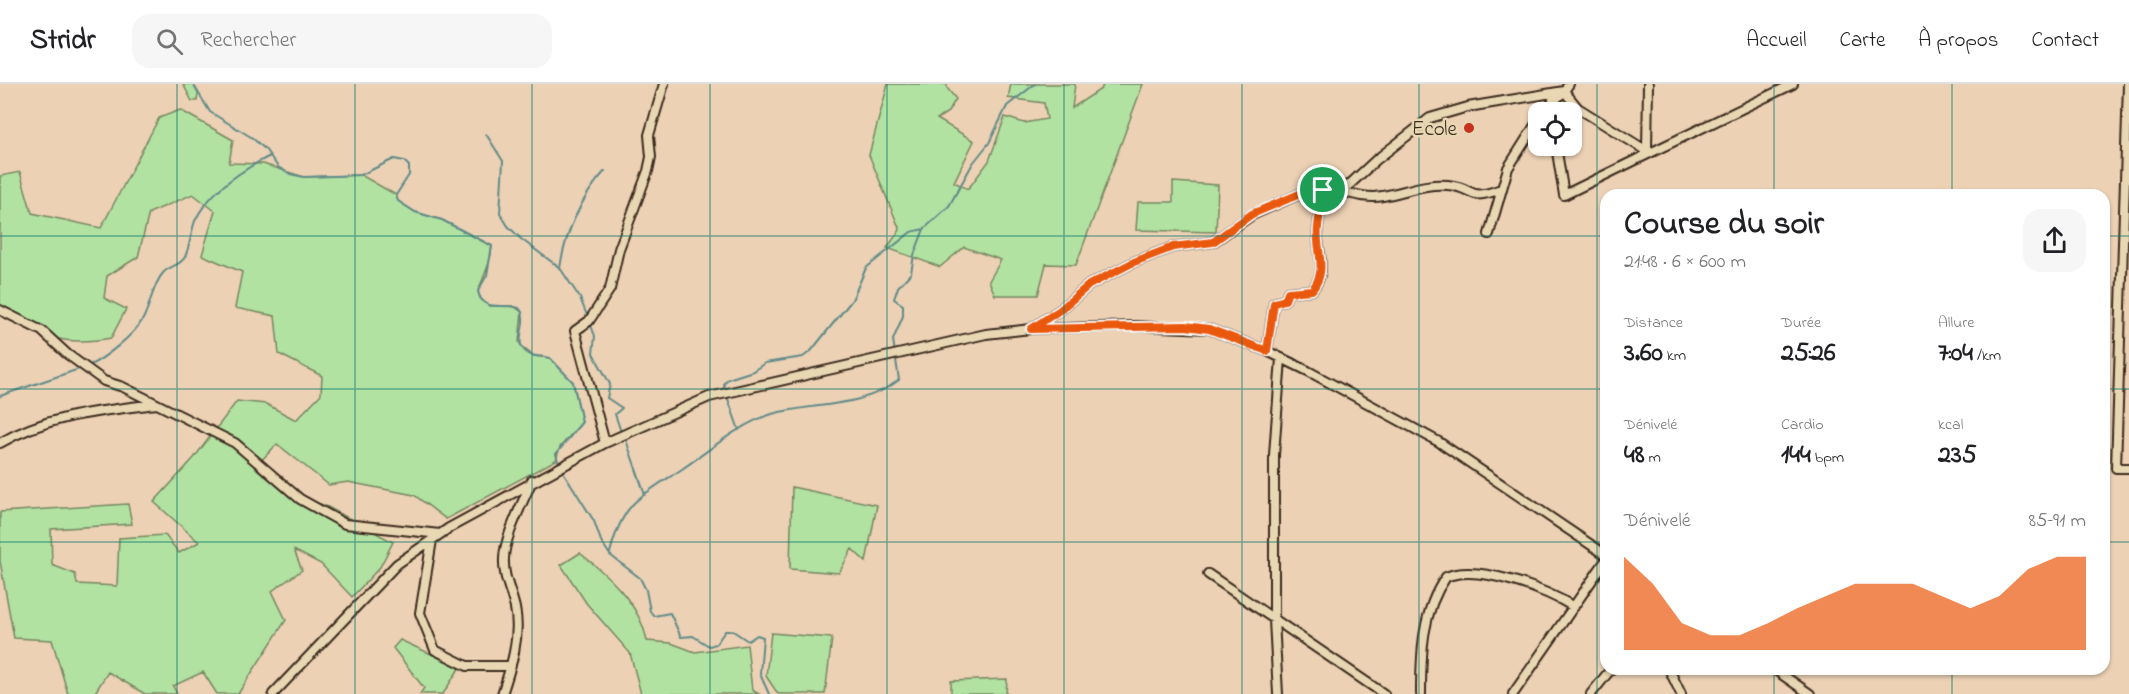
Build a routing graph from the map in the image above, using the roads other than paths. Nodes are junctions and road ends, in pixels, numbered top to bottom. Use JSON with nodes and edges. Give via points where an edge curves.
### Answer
{"nodes":[{"id":1,"x":664,"y":84,"type":"edge"},
{"id":2,"x":1544,"y":84,"type":"edge"},
{"id":3,"x":1648,"y":84,"type":"edge"},
{"id":4,"x":1793,"y":84,"type":"edge"},
{"id":5,"x":2128,"y":84,"type":"edge"},
{"id":6,"x":1567,"y":88,"type":"edge"},
{"id":7,"x":1553,"y":96,"type":"junction"},
{"id":8,"x":1550,"y":102,"type":"edge"},
{"id":9,"x":1554,"y":102,"type":"edge"},
{"id":10,"x":1528,"y":137,"type":"edge"},
{"id":11,"x":1649,"y":152,"type":"junction"},
{"id":12,"x":1558,"y":156,"type":"edge"},
{"id":13,"x":1501,"y":189,"type":"junction"},
{"id":14,"x":1323,"y":190,"type":"junction"},
{"id":15,"x":1337,"y":190,"type":"junction"},
{"id":16,"x":1490,"y":234,"type":"dead end"},
{"id":17,"x":0,"y":310,"type":"edge"},
{"id":18,"x":1031,"y":329,"type":"junction"},
{"id":19,"x":1267,"y":351,"type":"junction"},
{"id":20,"x":1281,"y":358,"type":"junction"},
{"id":21,"x":156,"y":404,"type":"junction"},
{"id":22,"x":0,"y":443,"type":"edge"},
{"id":23,"x":605,"y":443,"type":"junction"},
{"id":24,"x":2129,"y":468,"type":"edge"},
{"id":25,"x":532,"y":480,"type":"junction"},
{"id":26,"x":440,"y":534,"type":"junction"},
{"id":27,"x":432,"y":540,"type":"junction"},
{"id":28,"x":1600,"y":551,"type":"edge"},
{"id":29,"x":1600,"y":569,"type":"edge"},
{"id":30,"x":1208,"y":574,"type":"dead end"},
{"id":31,"x":1574,"y":607,"type":"junction"},
{"id":32,"x":1274,"y":620,"type":"junction"},
{"id":33,"x":511,"y":666,"type":"junction"},
{"id":34,"x":1606,"y":675,"type":"edge"},
{"id":35,"x":1672,"y":675,"type":"edge"},
{"id":36,"x":1783,"y":675,"type":"edge"},
{"id":37,"x":273,"y":694,"type":"edge"},
{"id":38,"x":502,"y":694,"type":"edge"},
{"id":39,"x":1278,"y":694,"type":"edge"},
{"id":40,"x":1384,"y":694,"type":"edge"},
{"id":41,"x":1420,"y":694,"type":"edge"},
{"id":42,"x":1513,"y":694,"type":"edge"},
{"id":43,"x":1591,"y":694,"type":"edge"},
{"id":44,"x":1681,"y":694,"type":"edge"},
{"id":45,"x":1810,"y":694,"type":"edge"}],
"edges":[{"from":1,"to":23,"type":"street","via":[[649,135],[648,171],[619,249],[610,289],[589,321],[575,331]]},
{"from":2,"to":7,"type":"street"},
{"from":3,"to":11,"type":"street"},
{"from":4,"to":11,"type":"street"},
{"from":5,"to":24,"type":"street","via":[[2116,468]]},
{"from":6,"to":7,"type":"street"},
{"from":6,"to":11,"type":"street","via":[[1578,108]]},
{"from":7,"to":8,"type":"street"},
{"from":7,"to":9,"type":"street"},
{"from":7,"to":15,"type":"street","via":[[1468,107],[1430,118],[1357,180]]},
{"from":10,"to":13,"type":"street","via":[[1508,168]]},
{"from":11,"to":12,"type":"street","via":[[1564,195]]},
{"from":13,"to":15,"type":"street","via":[[1480,197],[1448,185],[1421,186],[1382,197],[1356,196]]},
{"from":13,"to":16,"type":"street"},
{"from":14,"to":15,"type":"street"},
{"from":14,"to":18,"type":"street","via":[[1302,193],[1252,214],[1213,242],[1173,247],[1134,262],[1089,285]]},
{"from":14,"to":19,"type":"street","via":[[1318,227],[1323,267],[1318,283],[1312,290],[1288,292],[1285,300],[1274,303]]},
{"from":17,"to":21,"type":"street","via":[[42,332],[104,381]]},
{"from":18,"to":19,"type":"street","via":[[1185,326],[1209,329]]},
{"from":18,"to":23,"type":"street","via":[[986,334],[709,397]]},
{"from":19,"to":20,"type":"street"},
{"from":20,"to":28,"type":"street","via":[[1439,442]]},
{"from":20,"to":32,"type":"street","via":[[1274,455]]},
{"from":21,"to":22,"type":"street","via":[[67,417],[23,430]]},
{"from":21,"to":26,"type":"street","via":[[235,443],[300,499],[345,524]]},
{"from":23,"to":25,"type":"street"},
{"from":25,"to":26,"type":"street"},
{"from":25,"to":33,"type":"street","via":[[504,555],[507,587],[517,621]]},
{"from":26,"to":27,"type":"street"},
{"from":27,"to":33,"type":"street","via":[[420,613],[435,650],[467,666]]},
{"from":27,"to":37,"type":"street","via":[[397,564]]},
{"from":29,"to":31,"type":"street"},
{"from":30,"to":32,"type":"street"},
{"from":31,"to":41,"type":"street","via":[[1526,585],[1461,573],[1446,577],[1433,597],[1424,633]]},
{"from":31,"to":42,"type":"street"},
{"from":32,"to":39,"type":"street"},
{"from":32,"to":40,"type":"street"},
{"from":33,"to":38,"type":"street"},
{"from":34,"to":43,"type":"street"},
{"from":35,"to":44,"type":"street"},
{"from":36,"to":45,"type":"street"}]}
